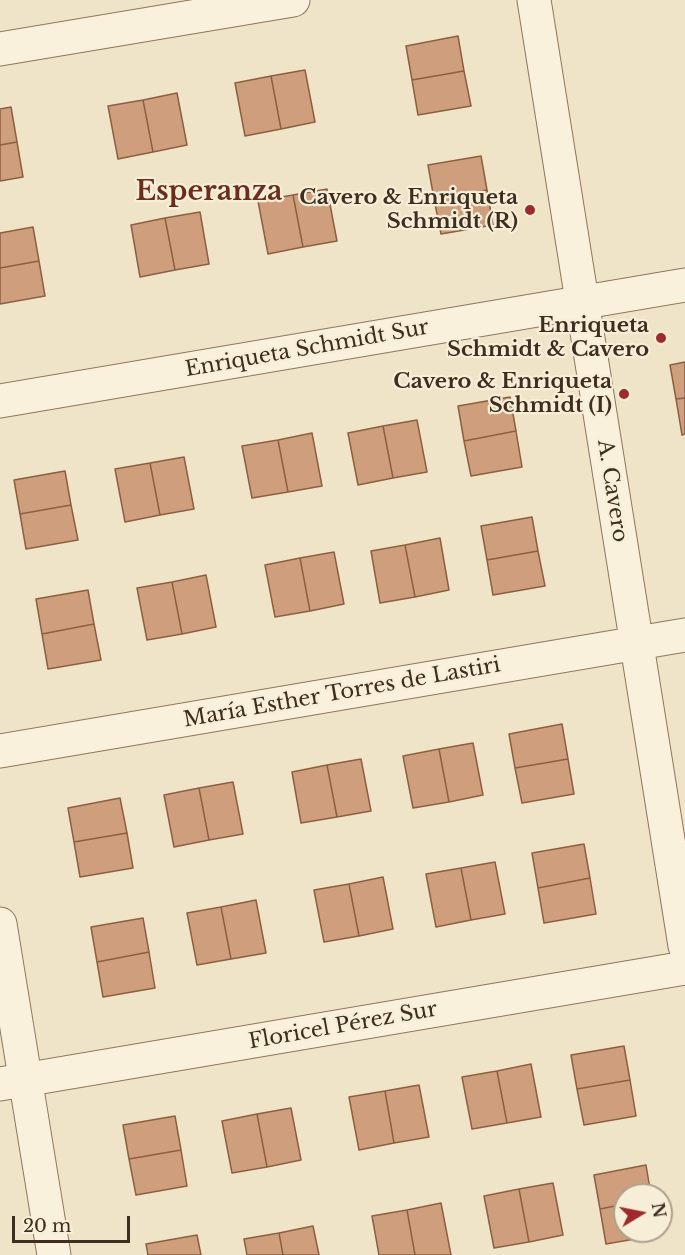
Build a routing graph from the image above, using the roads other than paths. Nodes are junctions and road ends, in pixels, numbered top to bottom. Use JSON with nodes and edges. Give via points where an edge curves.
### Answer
{"nodes":[{"id":1,"x":293,"y":0,"type":"edge"},
{"id":2,"x":534,"y":0,"type":"edge"},
{"id":3,"x":0,"y":49,"type":"edge"},
{"id":4,"x":685,"y":285,"type":"edge"},
{"id":5,"x":582,"y":302,"type":"junction"},
{"id":6,"x":0,"y":401,"type":"edge"},
{"id":7,"x":685,"y":636,"type":"edge"},
{"id":8,"x":637,"y":644,"type":"junction"},
{"id":9,"x":0,"y":751,"type":"edge"},
{"id":10,"x":0,"y":924,"type":"edge"},
{"id":11,"x":685,"y":946,"type":"edge"},
{"id":12,"x":685,"y":968,"type":"edge"},
{"id":13,"x":13,"y":1082,"type":"edge"},
{"id":14,"x":54,"y":1255,"type":"edge"}],
"edges":[{"from":1,"to":3,"type":"street"},
{"from":2,"to":5,"type":"street","name":"A. Cavero"},
{"from":4,"to":5,"type":"street","name":"Enriqueta Schmidt Sur"},
{"from":5,"to":6,"type":"street","name":"Enriqueta Schmidt Sur"},
{"from":5,"to":8,"type":"street","name":"A. Cavero"},
{"from":7,"to":8,"type":"street","name":"María Esther Torres de Lastiri"},
{"from":8,"to":9,"type":"street","name":"María Esther Torres de Lastiri"},
{"from":8,"to":11,"type":"street","name":"A. Cavero"},
{"from":10,"to":13,"type":"street"},
{"from":12,"to":13,"type":"street","name":"Floricel Pérez Sur"},
{"from":13,"to":14,"type":"street"}]}
